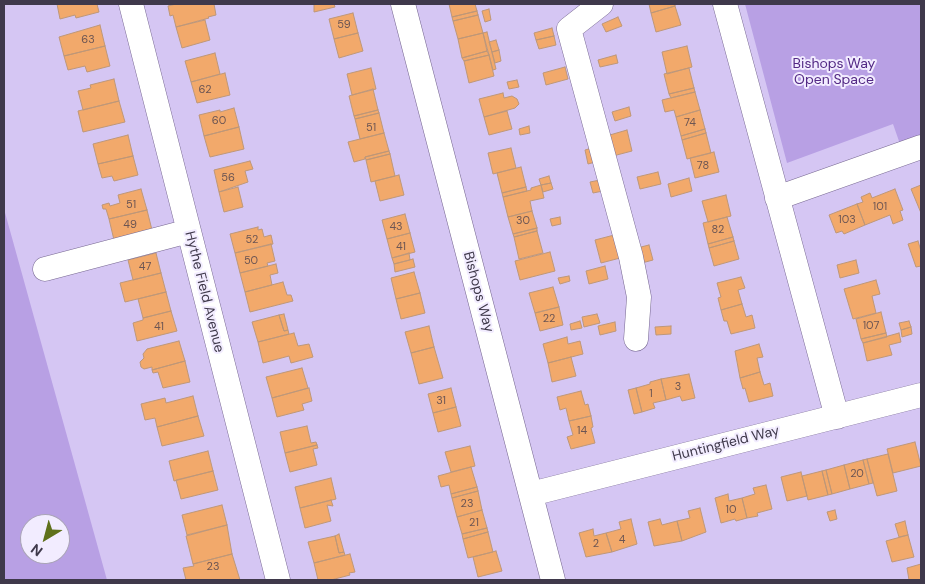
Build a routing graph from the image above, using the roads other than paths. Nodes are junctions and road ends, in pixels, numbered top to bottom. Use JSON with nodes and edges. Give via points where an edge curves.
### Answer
{"nodes":[{"id":1,"x":131,"y":4,"type":"edge"},
{"id":2,"x":403,"y":4,"type":"edge"},
{"id":3,"x":601,"y":4,"type":"edge"},
{"id":4,"x":725,"y":4,"type":"edge"},
{"id":5,"x":921,"y":147,"type":"edge"},
{"id":6,"x":778,"y":198,"type":"junction"},
{"id":7,"x":189,"y":231,"type":"junction"},
{"id":8,"x":45,"y":269,"type":"dead end"},
{"id":9,"x":636,"y":339,"type":"dead end"},
{"id":10,"x":921,"y":394,"type":"edge"},
{"id":11,"x":836,"y":416,"type":"junction"},
{"id":12,"x":531,"y":494,"type":"junction"},
{"id":13,"x":278,"y":580,"type":"edge"},
{"id":14,"x":553,"y":580,"type":"edge"}],
"edges":[{"from":1,"to":7,"type":"street","name":"Hythe Field Avenue"},
{"from":2,"to":12,"type":"street","name":"Bishops Way"},
{"from":3,"to":9,"type":"street","via":[[569,29],[631,257],[639,297]]},
{"from":4,"to":6,"type":"street"},
{"from":5,"to":6,"type":"street"},
{"from":6,"to":11,"type":"street"},
{"from":7,"to":8,"type":"street"},
{"from":7,"to":13,"type":"street","name":"Hythe Field Avenue"},
{"from":10,"to":11,"type":"street","name":"Huntingfield Way"},
{"from":11,"to":12,"type":"street","name":"Huntingfield Way"},
{"from":12,"to":14,"type":"street","name":"Bishops Way"}]}
